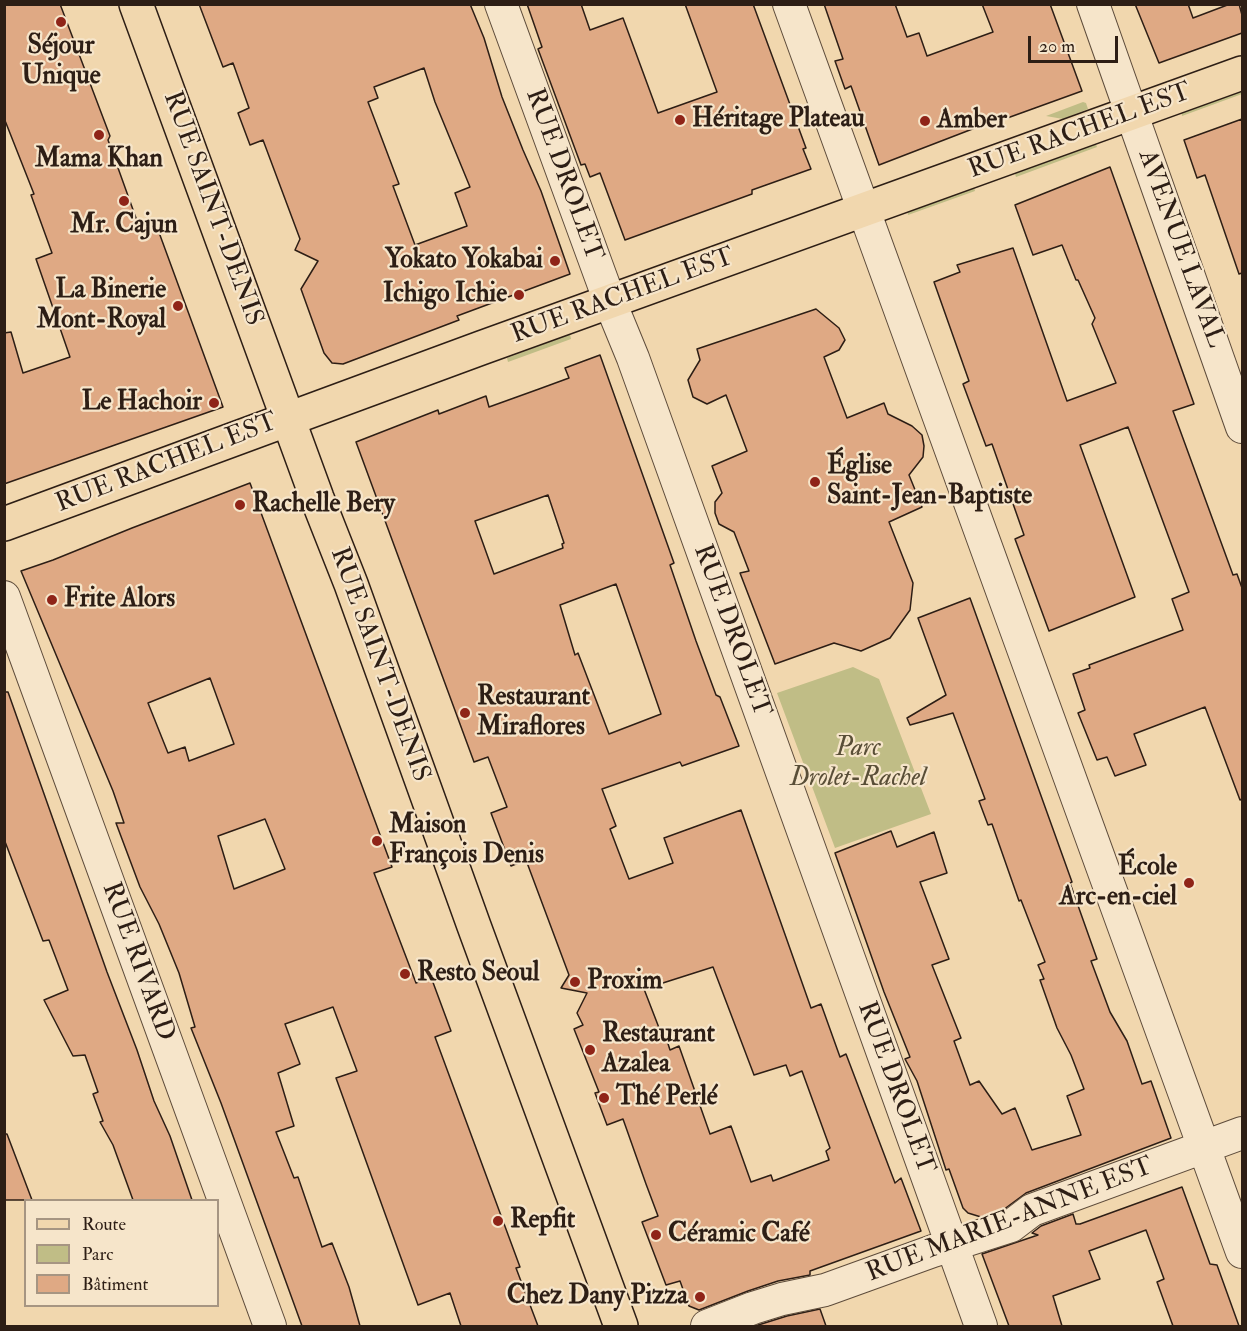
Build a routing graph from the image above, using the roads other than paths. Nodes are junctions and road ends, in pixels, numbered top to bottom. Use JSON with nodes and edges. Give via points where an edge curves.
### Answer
{"nodes":[{"id":1,"x":136,"y":4,"type":"edge"},
{"id":2,"x":501,"y":4,"type":"edge"},
{"id":3,"x":789,"y":4,"type":"edge"},
{"id":4,"x":1093,"y":4,"type":"edge"},
{"id":5,"x":1242,"y":73,"type":"edge"},
{"id":6,"x":1132,"y":114,"type":"junction"},
{"id":7,"x":863,"y":210,"type":"junction"},
{"id":8,"x":610,"y":302,"type":"junction"},
{"id":9,"x":288,"y":419,"type":"junction"},
{"id":10,"x":1242,"y":427,"type":"edge"},
{"id":11,"x":4,"y":525,"type":"edge"},
{"id":12,"x":4,"y":597,"type":"edge"},
{"id":13,"x":1242,"y":1133,"type":"edge"},
{"id":14,"x":1204,"y":1148,"type":"junction"},
{"id":15,"x":952,"y":1246,"type":"junction"},
{"id":16,"x":1242,"y":1252,"type":"edge"},
{"id":17,"x":270,"y":1326,"type":"edge"},
{"id":18,"x":621,"y":1326,"type":"edge"},
{"id":19,"x":707,"y":1326,"type":"edge"},
{"id":20,"x":981,"y":1326,"type":"edge"}],
"edges":[{"from":1,"to":9,"type":"main road","name":"RUE SAINT-DENIS"},
{"from":2,"to":8,"type":"street","name":"RUE DROLET"},
{"from":3,"to":7,"type":"street"},
{"from":4,"to":6,"type":"street","name":"AVENUE LAVAL"},
{"from":5,"to":6,"type":"main road","name":"RUE RACHEL EST"},
{"from":6,"to":7,"type":"main road","name":"RUE RACHEL EST"},
{"from":6,"to":10,"type":"street","name":"AVENUE LAVAL"},
{"from":7,"to":8,"type":"main road","name":"RUE RACHEL EST"},
{"from":7,"to":14,"type":"street"},
{"from":8,"to":9,"type":"main road","name":"RUE RACHEL EST"},
{"from":8,"to":15,"type":"street","name":"RUE DROLET"},
{"from":9,"to":11,"type":"main road","name":"RUE RACHEL EST"},
{"from":9,"to":18,"type":"main road","name":"RUE SAINT-DENIS"},
{"from":12,"to":17,"type":"street","name":"RUE RIVARD"},
{"from":13,"to":14,"type":"street","name":"RUE MARIE-ANNE EST"},
{"from":14,"to":15,"type":"street","name":"RUE MARIE-ANNE EST","via":[[1032,1210],[1011,1226]]},
{"from":14,"to":16,"type":"street"},
{"from":15,"to":19,"type":"street","name":"RUE MARIE-ANNE EST"},
{"from":15,"to":20,"type":"street","name":"RUE DROLET"}]}
